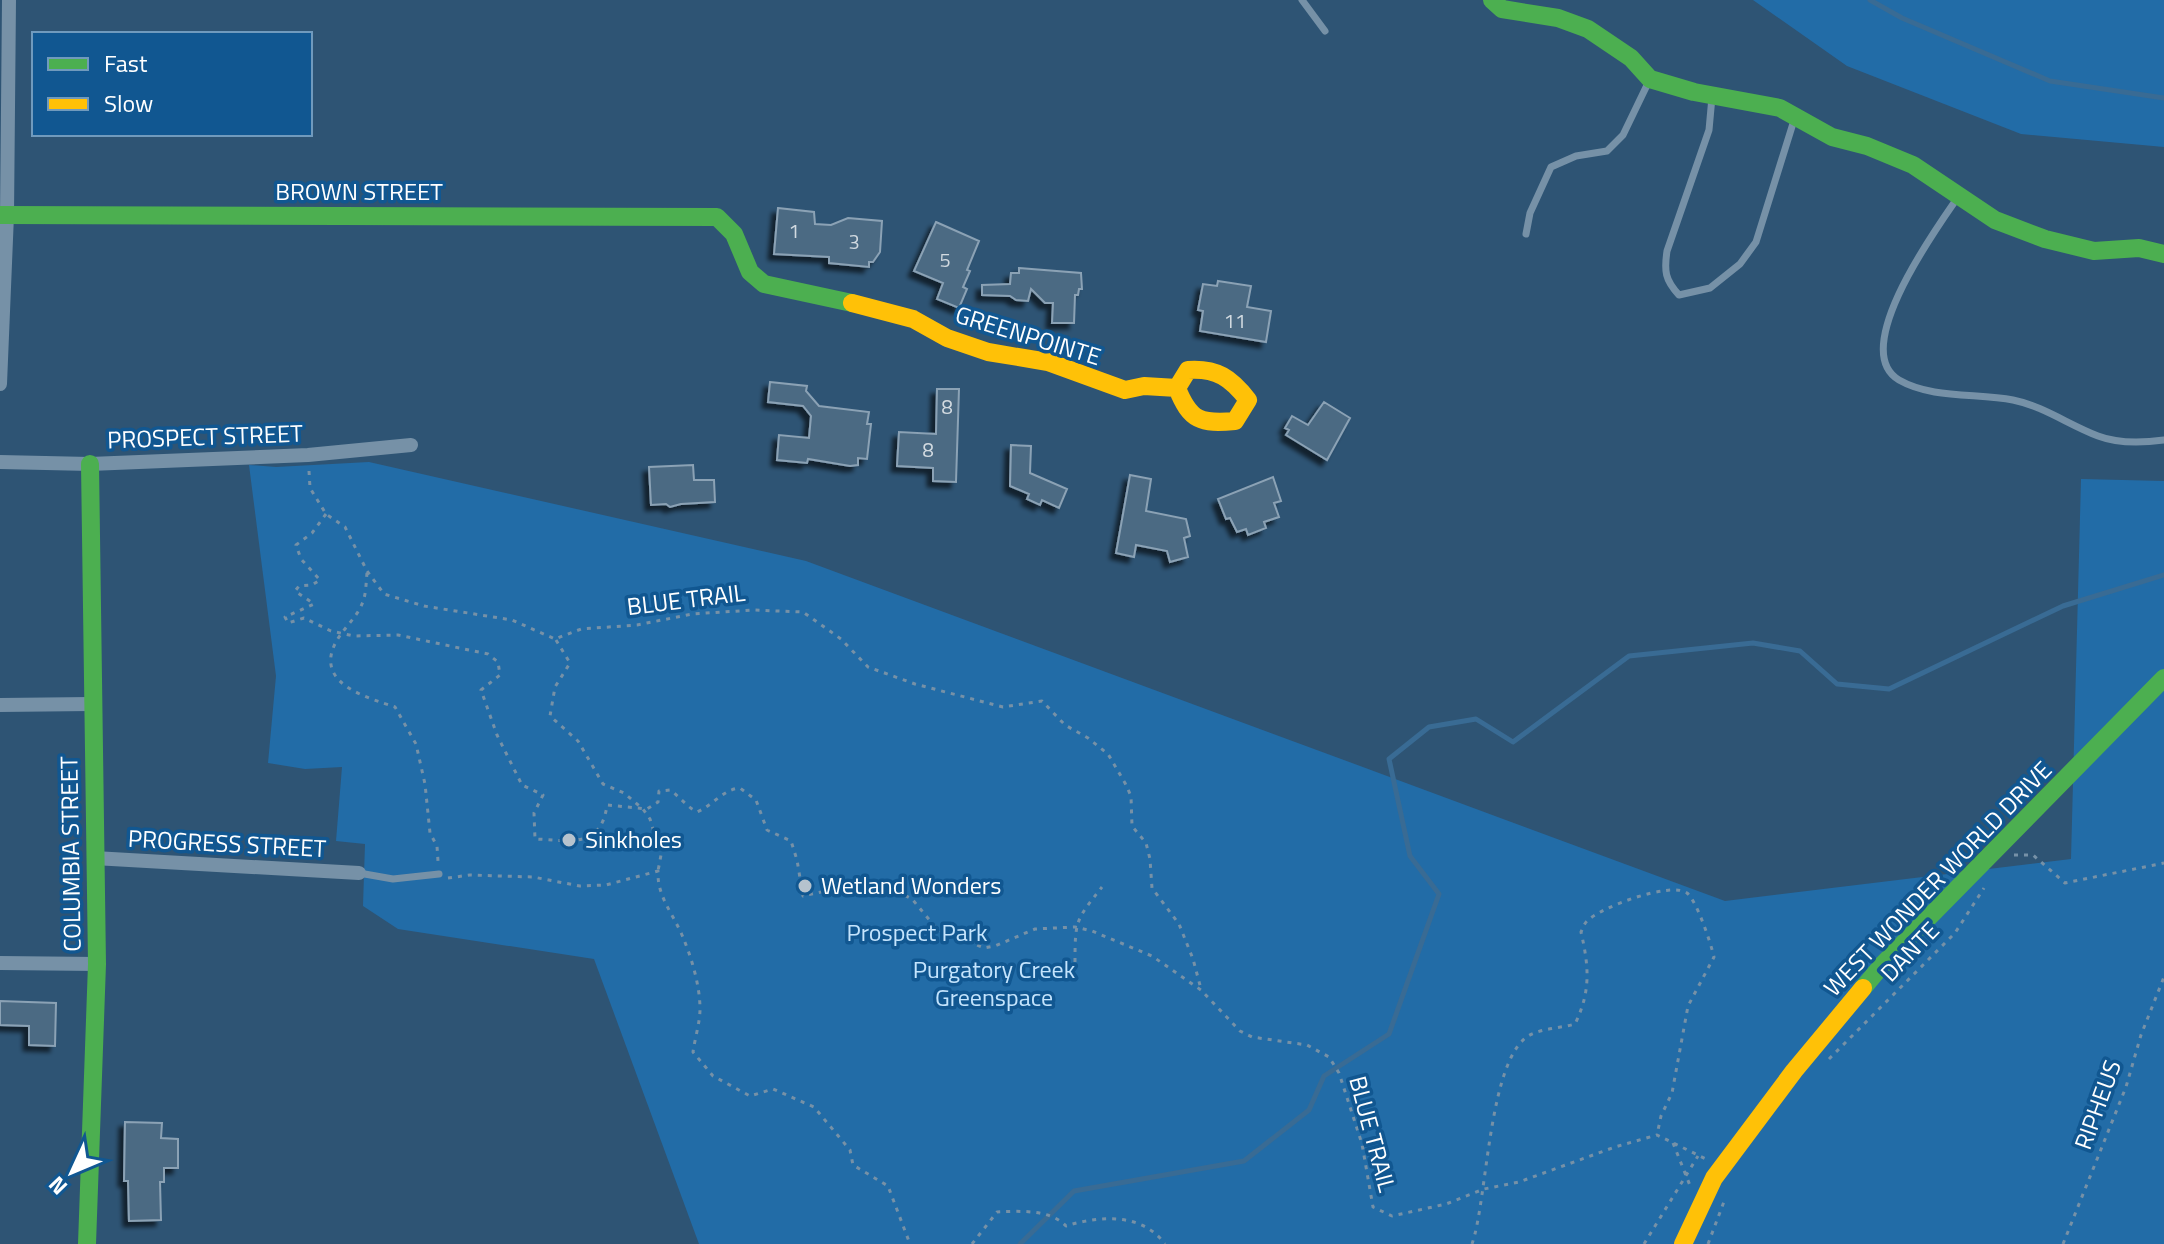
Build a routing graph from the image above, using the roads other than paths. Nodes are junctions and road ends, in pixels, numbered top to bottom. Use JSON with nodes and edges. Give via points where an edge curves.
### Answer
{"nodes":[{"id":1,"x":9,"y":0,"type":"edge"},
{"id":2,"x":1302,"y":0,"type":"edge"},
{"id":3,"x":1492,"y":0,"type":"edge"},
{"id":4,"x":1325,"y":31,"type":"dead end"},
{"id":5,"x":1650,"y":79,"type":"junction"},
{"id":6,"x":1712,"y":95,"type":"junction"},
{"id":7,"x":1795,"y":117,"type":"junction"},
{"id":8,"x":1958,"y":197,"type":"junction"},
{"id":9,"x":4,"y":215,"type":"edge"},
{"id":10,"x":717,"y":217,"type":"joint"},
{"id":11,"x":1526,"y":234,"type":"dead end"},
{"id":12,"x":2164,"y":254,"type":"edge"},
{"id":13,"x":0,"y":384,"type":"edge"},
{"id":14,"x":1177,"y":388,"type":"dead end"},
{"id":15,"x":2164,"y":440,"type":"edge"},
{"id":16,"x":411,"y":445,"type":"dead end"},
{"id":17,"x":0,"y":462,"type":"edge"},
{"id":18,"x":90,"y":464,"type":"junction"},
{"id":19,"x":2164,"y":678,"type":"edge"},
{"id":20,"x":91,"y":704,"type":"junction"},
{"id":21,"x":0,"y":705,"type":"edge"},
{"id":22,"x":94,"y":858,"type":"junction"},
{"id":23,"x":359,"y":873,"type":"joint"},
{"id":24,"x":439,"y":874,"type":"road end"},
{"id":25,"x":0,"y":963,"type":"edge"},
{"id":26,"x":97,"y":964,"type":"junction"},
{"id":27,"x":87,"y":1244,"type":"edge"},
{"id":28,"x":1683,"y":1244,"type":"edge"}],
"edges":[{"from":1,"to":9,"type":"street"},
{"from":2,"to":4,"type":"lane"},
{"from":3,"to":5,"type":"street","via":[[1502,9],[1588,29],[1631,58]]},
{"from":5,"to":6,"type":"street"},
{"from":5,"to":11,"type":"lane","via":[[1623,135],[1607,151],[1551,167]]},
{"from":6,"to":7,"type":"street","via":[[1780,108]]},
{"from":6,"to":7,"type":"lane","via":[[1709,130],[1664,269],[1666,281],[1679,295],[1710,288],[1740,264],[1756,242]]},
{"from":7,"to":8,"type":"street","via":[[1832,137],[1913,165]]},
{"from":8,"to":12,"type":"street","via":[[1995,220],[2045,239],[2094,251],[2139,248]]},
{"from":8,"to":15,"type":"lane","via":[[1891,311],[1882,353],[1889,373],[1901,382],[1946,394],[2014,400],[2100,437],[2136,444]]},
{"from":9,"to":10,"type":"street","name":"BROWN STREET"},
{"from":9,"to":13,"type":"street"},
{"from":10,"to":14,"type":"street","name":"GREENPOINTE","via":[[734,234],[750,272],[764,284],[892,312],[988,352],[1048,362],[1125,390]]},
{"from":16,"to":18,"type":"street","name":"PROSPECT STREET"},
{"from":17,"to":18,"type":"street","name":"PROSPECT STREET"},
{"from":18,"to":20,"type":"street","name":"COLUMBIA STREET"},
{"from":19,"to":28,"type":"street","name":"WEST WONDER WORLD DRIVE","bridge":true,"via":[[1883,964],[1714,1178]]},
{"from":20,"to":21,"type":"street"},
{"from":20,"to":22,"type":"street","name":"COLUMBIA STREET"},
{"from":22,"to":23,"type":"street","name":"PROGRESS STREET"},
{"from":22,"to":26,"type":"street","name":"COLUMBIA STREET"},
{"from":23,"to":24,"type":"lane","via":[[393,879]]},
{"from":25,"to":26,"type":"street"},
{"from":26,"to":27,"type":"street","name":"COLUMBIA STREET"}]}
